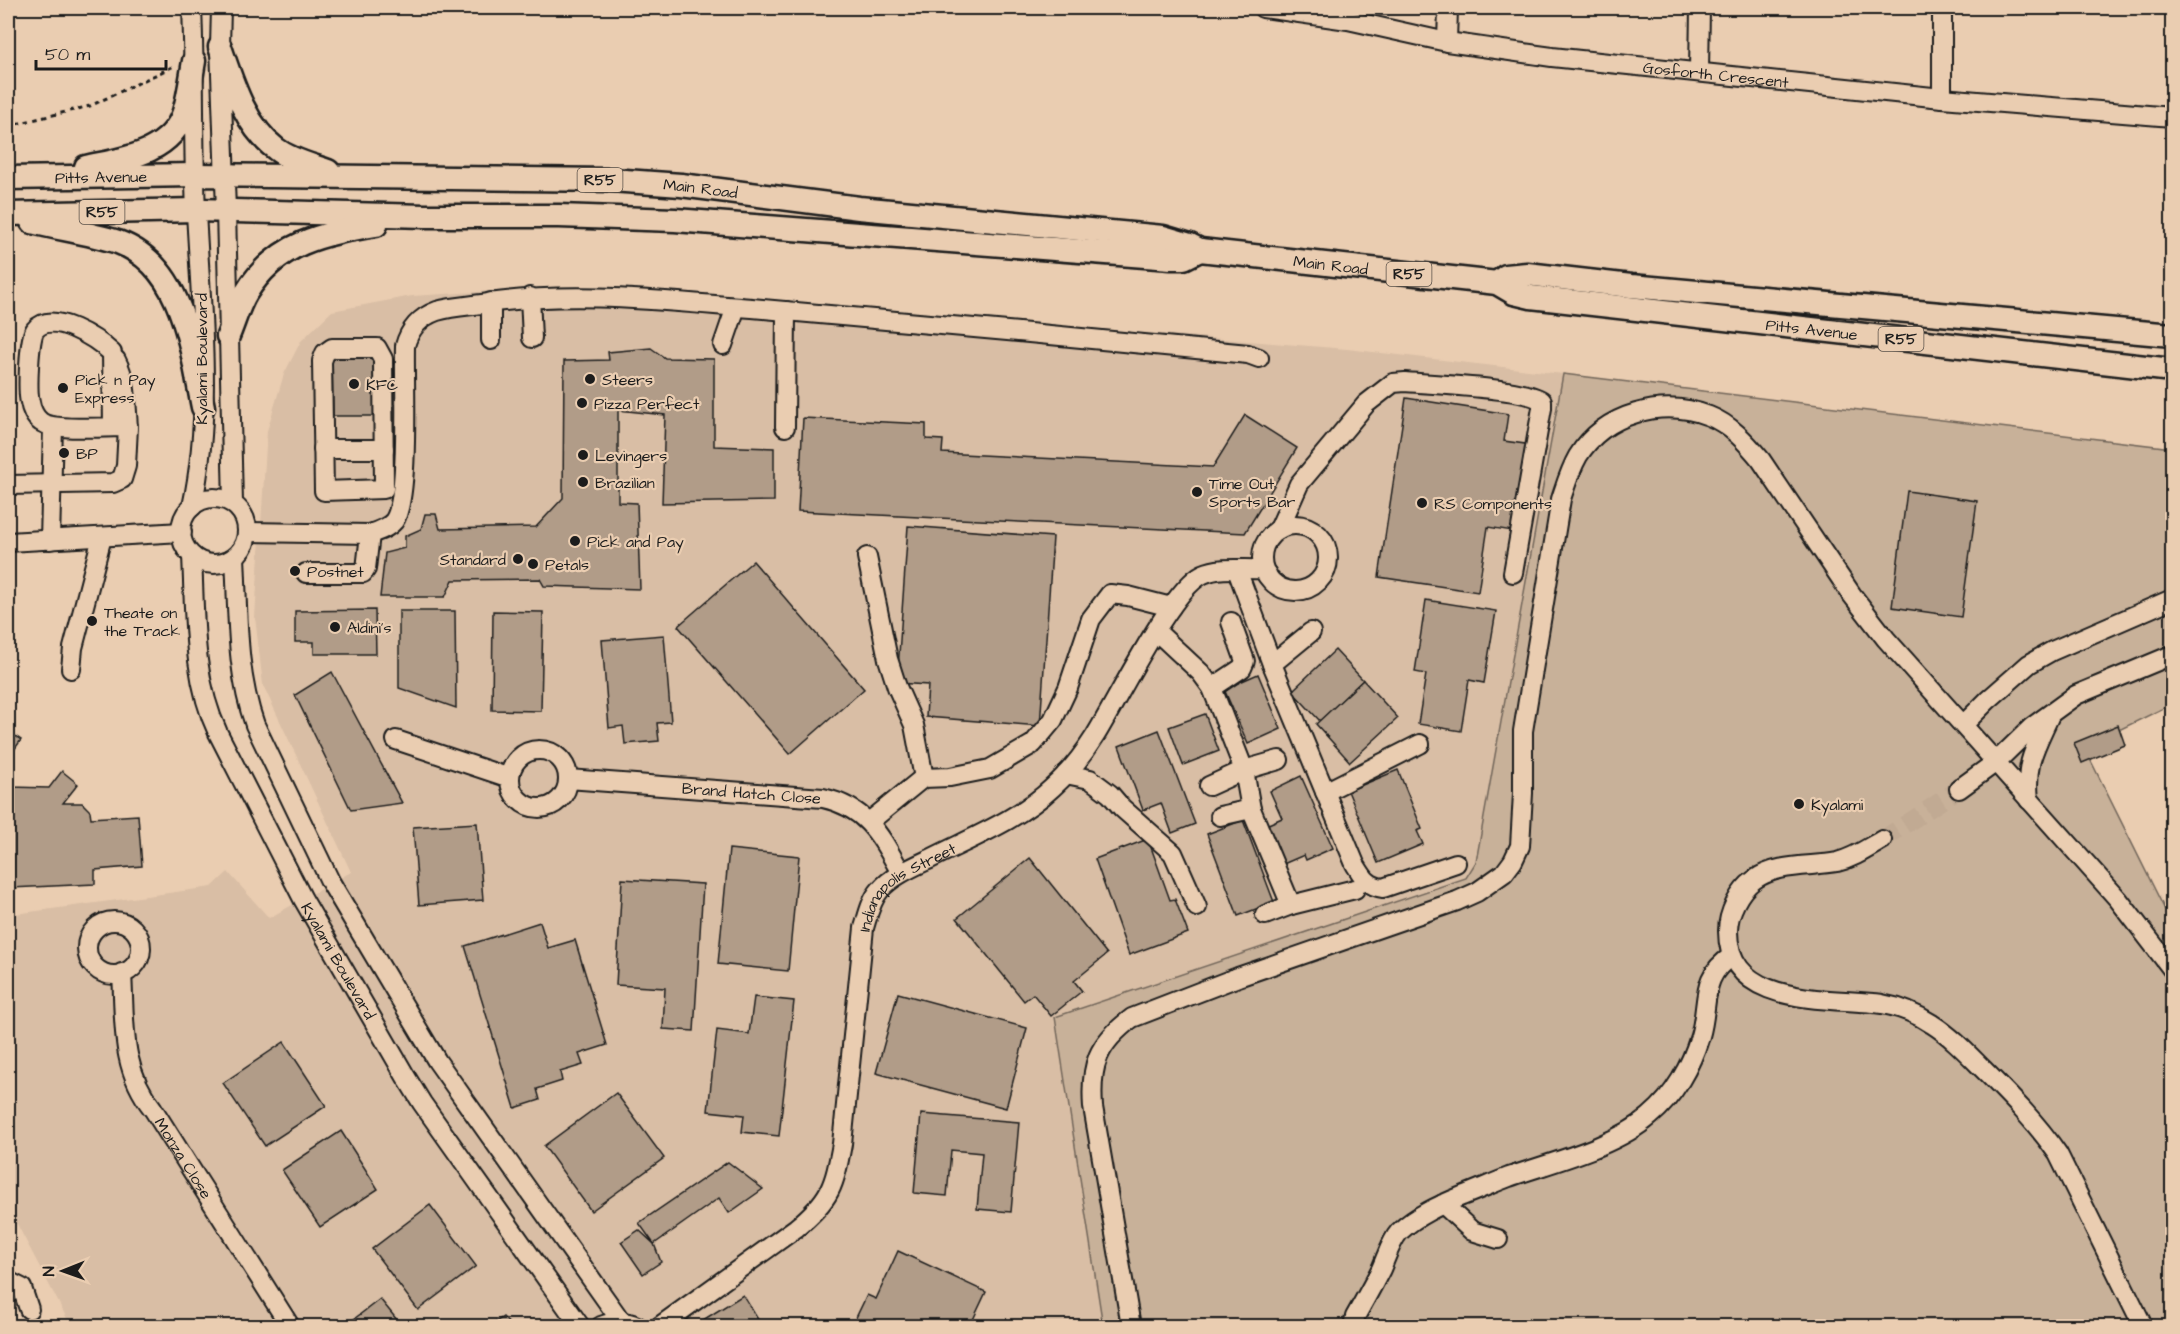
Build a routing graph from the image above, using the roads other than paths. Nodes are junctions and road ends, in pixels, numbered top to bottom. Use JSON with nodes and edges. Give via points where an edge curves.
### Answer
{"nodes":[{"id":1,"x":192,"y":8,"type":"edge"},
{"id":2,"x":221,"y":8,"type":"edge"},
{"id":3,"x":1263,"y":8,"type":"edge"},
{"id":4,"x":1448,"y":8,"type":"edge"},
{"id":5,"x":1700,"y":8,"type":"edge"},
{"id":6,"x":1942,"y":8,"type":"edge"},
{"id":7,"x":1447,"y":42,"type":"junction"},
{"id":8,"x":220,"y":47,"type":"junction"},
{"id":9,"x":194,"y":59,"type":"junction"},
{"id":10,"x":1699,"y":72,"type":"junction"},
{"id":11,"x":1942,"y":98,"type":"junction"},
{"id":12,"x":2172,"y":117,"type":"edge"},
{"id":13,"x":195,"y":175,"type":"junction"},
{"id":14,"x":224,"y":175,"type":"junction"},
{"id":15,"x":340,"y":176,"type":"junction"},
{"id":16,"x":34,"y":177,"type":"junction"},
{"id":17,"x":8,"y":178,"type":"edge"},
{"id":18,"x":196,"y":210,"type":"junction"},
{"id":19,"x":226,"y":210,"type":"junction"},
{"id":20,"x":8,"y":215,"type":"edge"},
{"id":21,"x":425,"y":216,"type":"junction"},
{"id":22,"x":1200,"y":250,"type":"junction"},
{"id":23,"x":530,"y":297,"type":"junction"},
{"id":24,"x":1630,"y":297,"type":"junction"},
{"id":25,"x":491,"y":302,"type":"junction"},
{"id":26,"x":736,"y":307,"type":"junction"},
{"id":27,"x":786,"y":311,"type":"junction"},
{"id":28,"x":2172,"y":335,"type":"edge"},
{"id":29,"x":228,"y":336,"type":"junction"},
{"id":30,"x":532,"y":338,"type":"dead end"},
{"id":31,"x":492,"y":340,"type":"dead end"},
{"id":32,"x":723,"y":345,"type":"dead end"},
{"id":33,"x":1259,"y":358,"type":"dead end"},
{"id":34,"x":2172,"y":370,"type":"edge"},
{"id":35,"x":203,"y":407,"type":"junction"},
{"id":36,"x":53,"y":427,"type":"junction"},
{"id":37,"x":120,"y":427,"type":"junction"},
{"id":38,"x":785,"y":427,"type":"dead end"},
{"id":39,"x":323,"y":449,"type":"junction"},
{"id":40,"x":384,"y":449,"type":"junction"},
{"id":41,"x":8,"y":485,"type":"edge"},
{"id":42,"x":51,"y":485,"type":"junction"},
{"id":43,"x":384,"y":489,"type":"junction"},
{"id":44,"x":400,"y":501,"type":"junction"},
{"id":45,"x":232,"y":503,"type":"junction"},
{"id":46,"x":192,"y":507,"type":"junction"},
{"id":47,"x":1279,"y":529,"type":"junction"},
{"id":48,"x":182,"y":532,"type":"junction"},
{"id":49,"x":248,"y":532,"type":"junction"},
{"id":50,"x":370,"y":534,"type":"junction"},
{"id":51,"x":102,"y":537,"type":"junction"},
{"id":52,"x":50,"y":540,"type":"junction"},
{"id":53,"x":8,"y":542,"type":"edge"},
{"id":54,"x":192,"y":556,"type":"junction"},
{"id":55,"x":235,"y":557,"type":"junction"},
{"id":56,"x":867,"y":557,"type":"dead end"},
{"id":57,"x":1237,"y":570,"type":"junction"},
{"id":58,"x":306,"y":573,"type":"dead end"},
{"id":59,"x":1513,"y":573,"type":"dead end"},
{"id":60,"x":1266,"y":574,"type":"junction"},
{"id":61,"x":2172,"y":598,"type":"edge"},
{"id":62,"x":1171,"y":607,"type":"junction"},
{"id":63,"x":1231,"y":622,"type":"dead end"},
{"id":64,"x":1156,"y":631,"type":"junction"},
{"id":65,"x":1311,"y":632,"type":"dead end"},
{"id":66,"x":2172,"y":655,"type":"edge"},
{"id":67,"x":1272,"y":664,"type":"junction"},
{"id":68,"x":71,"y":669,"type":"dead end"},
{"id":69,"x":1212,"y":688,"type":"junction"},
{"id":70,"x":2051,"y":712,"type":"junction"},
{"id":71,"x":1963,"y":725,"type":"junction"},
{"id":72,"x":396,"y":740,"type":"dead end"},
{"id":73,"x":1420,"y":744,"type":"dead end"},
{"id":74,"x":1279,"y":760,"type":"dead end"},
{"id":75,"x":1996,"y":762,"type":"junction"},
{"id":76,"x":1244,"y":770,"type":"junction"},
{"id":77,"x":1066,"y":774,"type":"junction"},
{"id":78,"x":510,"y":778,"type":"junction"},
{"id":79,"x":924,"y":778,"type":"junction"},
{"id":80,"x":568,"y":779,"type":"junction"},
{"id":81,"x":1209,"y":786,"type":"dead end"},
{"id":82,"x":1959,"y":789,"type":"tunnel mouth"},
{"id":83,"x":1325,"y":792,"type":"junction"},
{"id":84,"x":2029,"y":801,"type":"junction"},
{"id":85,"x":1251,"y":809,"type":"junction"},
{"id":86,"x":1220,"y":816,"type":"dead end"},
{"id":87,"x":869,"y":822,"type":"junction"},
{"id":88,"x":1882,"y":840,"type":"tunnel mouth"},
{"id":89,"x":1456,"y":863,"type":"dead end"},
{"id":90,"x":901,"y":873,"type":"junction"},
{"id":91,"x":1355,"y":889,"type":"dead end"},
{"id":92,"x":1291,"y":905,"type":"junction"},
{"id":93,"x":1197,"y":907,"type":"dead end"},
{"id":94,"x":1265,"y":915,"type":"dead end"},
{"id":95,"x":1732,"y":956,"type":"junction"},
{"id":96,"x":2172,"y":969,"type":"edge"},
{"id":97,"x":122,"y":973,"type":"dead end"},
{"id":98,"x":1443,"y":1204,"type":"junction"},
{"id":99,"x":1498,"y":1239,"type":"dead end"},
{"id":100,"x":8,"y":1281,"type":"edge"},
{"id":101,"x":29,"y":1309,"type":"dead end"},
{"id":102,"x":629,"y":1324,"type":"edge"},
{"id":103,"x":290,"y":1326,"type":"edge"},
{"id":104,"x":580,"y":1326,"type":"edge"},
{"id":105,"x":601,"y":1326,"type":"edge"},
{"id":106,"x":660,"y":1326,"type":"edge"},
{"id":107,"x":1131,"y":1326,"type":"edge"},
{"id":108,"x":1353,"y":1326,"type":"edge"},
{"id":109,"x":2143,"y":1326,"type":"edge"}],
"edges":[{"from":1,"to":9,"type":"street","name":"Kyalami Boulevard"},
{"from":2,"to":8,"type":"street","name":"Kyalami Boulevard"},
{"from":3,"to":7,"type":"street","name":"Gosforth Crescent","via":[[1348,20]]},
{"from":4,"to":7,"type":"street"},
{"from":5,"to":10,"type":"street"},
{"from":6,"to":11,"type":"street"},
{"from":7,"to":10,"type":"street","name":"Gosforth Crescent"},
{"from":8,"to":14,"type":"street","name":"Kyalami Boulevard"},
{"from":8,"to":15,"type":"main road","via":[[235,89],[262,137],[278,150]]},
{"from":9,"to":13,"type":"street","name":"Kyalami Boulevard"},
{"from":9,"to":16,"type":"main road","via":[[183,114],[161,144],[130,157]]},
{"from":10,"to":11,"type":"street","name":"Gosforth Crescent"},
{"from":11,"to":12,"type":"street","name":"Gosforth Crescent"},
{"from":13,"to":14,"type":"main road","name":"Main Road","number":"R55"},
{"from":13,"to":16,"type":"main road","name":"Pitts Avenue","number":"R55"},
{"from":13,"to":18,"type":"street","name":"Kyalami Boulevard"},
{"from":14,"to":15,"type":"main road","name":"Main Road","number":"R55"},
{"from":14,"to":19,"type":"street","name":"Kyalami Boulevard"},
{"from":15,"to":22,"type":"main road","name":"Main Road","number":"R55","via":[[681,185],[859,208],[1163,237]]},
{"from":16,"to":17,"type":"main road","name":"Pitts Avenue","number":"R55"},
{"from":18,"to":19,"type":"main road","name":"Main Road","number":"R55"},
{"from":18,"to":20,"type":"main road","number":"R55"},
{"from":18,"to":35,"type":"street","name":"Kyalami Boulevard","via":[[204,343]]},
{"from":19,"to":21,"type":"main road","name":"Main Road","number":"R55"},
{"from":19,"to":29,"type":"street","name":"Kyalami Boulevard"},
{"from":20,"to":35,"type":"main road","via":[[120,243],[155,267],[173,293],[188,336]]},
{"from":21,"to":22,"type":"main road","name":"Main Road","number":"R55","via":[[675,220],[1171,258],[1192,256]]},
{"from":21,"to":29,"type":"main road","via":[[314,237],[292,247],[258,276],[245,294]]},
{"from":22,"to":24,"type":"main road","name":"Main Road","number":"R55","via":[[1497,282],[1506,276],[1527,274]]},
{"from":23,"to":25,"type":"street"},
{"from":23,"to":26,"type":"street","via":[[622,298]]},
{"from":23,"to":30,"type":"street"},
{"from":24,"to":28,"type":"main road","name":"Pitts Avenue","number":"R55"},
{"from":24,"to":34,"type":"main road","name":"Pitts Avenue","number":"R55"},
{"from":25,"to":31,"type":"street"},
{"from":25,"to":44,"type":"street","via":[[439,310],[408,335],[404,486]]},
{"from":26,"to":27,"type":"street"},
{"from":26,"to":32,"type":"street"},
{"from":27,"to":33,"type":"street"},
{"from":27,"to":38,"type":"street"},
{"from":29,"to":45,"type":"street","name":"Kyalami Boulevard"},
{"from":35,"to":46,"type":"street","name":"Kyalami Boulevard"},
{"from":36,"to":37,"type":"street"},
{"from":36,"to":37,"type":"street","via":[[41,422],[29,401],[30,339],[36,328],[47,322],[61,322],[112,353],[125,383]]},
{"from":36,"to":42,"type":"street"},
{"from":37,"to":42,"type":"street","via":[[126,466],[122,479],[113,483]]},
{"from":39,"to":40,"type":"street"},
{"from":39,"to":40,"type":"street","via":[[322,361],[332,348],[377,348],[383,359]]},
{"from":39,"to":43,"type":"street","via":[[324,491]]},
{"from":40,"to":43,"type":"street"},
{"from":41,"to":42,"type":"street"},
{"from":42,"to":52,"type":"street"},
{"from":43,"to":44,"type":"street"},
{"from":44,"to":50,"type":"street","via":[[395,519]]},
{"from":45,"to":46,"type":"street","via":[[211,498]]},
{"from":45,"to":49,"type":"street","via":[[241,511]]},
{"from":46,"to":48,"type":"street","name":"Kyalami Boulevard","via":[[185,516]]},
{"from":47,"to":59,"type":"street","via":[[1299,484],[1366,404],[1393,383],[1538,397],[1542,408]]},
{"from":47,"to":60,"type":"street","via":[[1271,535],[1262,554]]},
{"from":47,"to":60,"type":"street","via":[[1299,525],[1318,533],[1328,551],[1326,572],[1312,587],[1292,591]]},
{"from":48,"to":51,"type":"street"},
{"from":48,"to":54,"type":"street","name":"Kyalami Boulevard"},
{"from":49,"to":50,"type":"street"},
{"from":49,"to":55,"type":"street","via":[[246,543]]},
{"from":50,"to":58,"type":"street","via":[[363,573]]},
{"from":51,"to":52,"type":"street"},
{"from":51,"to":68,"type":"street"},
{"from":52,"to":53,"type":"street"},
{"from":54,"to":55,"type":"street","via":[[211,565]]},
{"from":54,"to":104,"type":"street","name":"Kyalami Boulevard","via":[[201,688],[218,733],[303,898],[406,1077]]},
{"from":55,"to":102,"type":"street","name":"Kyalami Boulevard","via":[[246,699],[255,726],[331,883],[437,1061]]},
{"from":56,"to":79,"type":"street","via":[[888,659],[914,725]]},
{"from":57,"to":60,"type":"street","name":"Indianapolis Street","via":[[1262,569]]},
{"from":57,"to":62,"type":"street","name":"Indianapolis Street","via":[[1214,570],[1200,575]]},
{"from":57,"to":67,"type":"street"},
{"from":61,"to":71,"type":"street","via":[[2030,664]]},
{"from":62,"to":64,"type":"street","name":"Indianapolis Street"},
{"from":62,"to":79,"type":"street","via":[[1110,594],[1091,619],[1053,720],[1033,744],[990,769]]},
{"from":63,"to":69,"type":"street","via":[[1245,661],[1242,668]]},
{"from":64,"to":69,"type":"street"},
{"from":64,"to":77,"type":"street","name":"Indianapolis Street","via":[[1095,737]]},
{"from":65,"to":67,"type":"street"},
{"from":66,"to":70,"type":"street","via":[[2076,695]]},
{"from":67,"to":83,"type":"street"},
{"from":69,"to":76,"type":"street"},
{"from":70,"to":75,"type":"street"},
{"from":70,"to":84,"type":"street","via":[[2028,766]]},
{"from":71,"to":75,"type":"street"},
{"from":71,"to":107,"type":"street","via":[[1852,595],[1745,441],[1710,416],[1686,410],[1648,410],[1609,424],[1579,455],[1561,499],[1523,731],[1520,846],[1504,873],[1457,901],[1132,1018],[1108,1039],[1096,1061],[1091,1081],[1093,1107]]},
{"from":72,"to":78,"type":"street"},
{"from":73,"to":83,"type":"street"},
{"from":74,"to":76,"type":"street"},
{"from":75,"to":82,"type":"street"},
{"from":75,"to":84,"type":"street"},
{"from":76,"to":81,"type":"street"},
{"from":76,"to":85,"type":"street"},
{"from":77,"to":90,"type":"street","name":"Indianapolis Street","via":[[1023,812]]},
{"from":77,"to":93,"type":"street","via":[[1090,779],[1173,853]]},
{"from":78,"to":80,"type":"street","via":[[522,754],[540,749],[557,755]]},
{"from":78,"to":80,"type":"street","via":[[515,795],[538,808],[556,803],[567,788]]},
{"from":79,"to":87,"type":"street"},
{"from":80,"to":87,"type":"street","name":"Brand Hatch Close","via":[[824,798],[841,802]]},
{"from":83,"to":89,"type":"street","via":[[1355,864],[1373,887],[1383,888]]},
{"from":84,"to":96,"type":"street","via":[[2118,899]]},
{"from":85,"to":86,"type":"street"},
{"from":85,"to":92,"type":"street"},
{"from":87,"to":90,"type":"street","name":"Brand Hatch Close"},
{"from":88,"to":95,"type":"street","via":[[1839,861],[1786,868],[1754,879],[1731,914],[1728,941]]},
{"from":90,"to":106,"type":"street","name":"Indianapolis Street","via":[[880,890],[870,906],[864,928],[842,1144],[828,1197],[796,1228]]},
{"from":91,"to":92,"type":"street"},
{"from":92,"to":94,"type":"street"},
{"from":95,"to":98,"type":"street","via":[[1712,974],[1700,1036],[1685,1071],[1649,1117],[1597,1146]]},
{"from":95,"to":109,"type":"street","via":[[1750,979],[1769,989],[1907,1010],[1953,1040],[2041,1129],[2058,1154]]},
{"from":97,"to":103,"type":"street","name":"Monza Close","via":[[126,1047],[133,1079]]},
{"from":98,"to":99,"type":"street","via":[[1472,1231]]},
{"from":98,"to":108,"type":"street","via":[[1398,1234]]},
{"from":100,"to":101,"type":"street","via":[[22,1288]]},
{"from":102,"to":105,"type":"street","via":[[611,1322]]}]}
